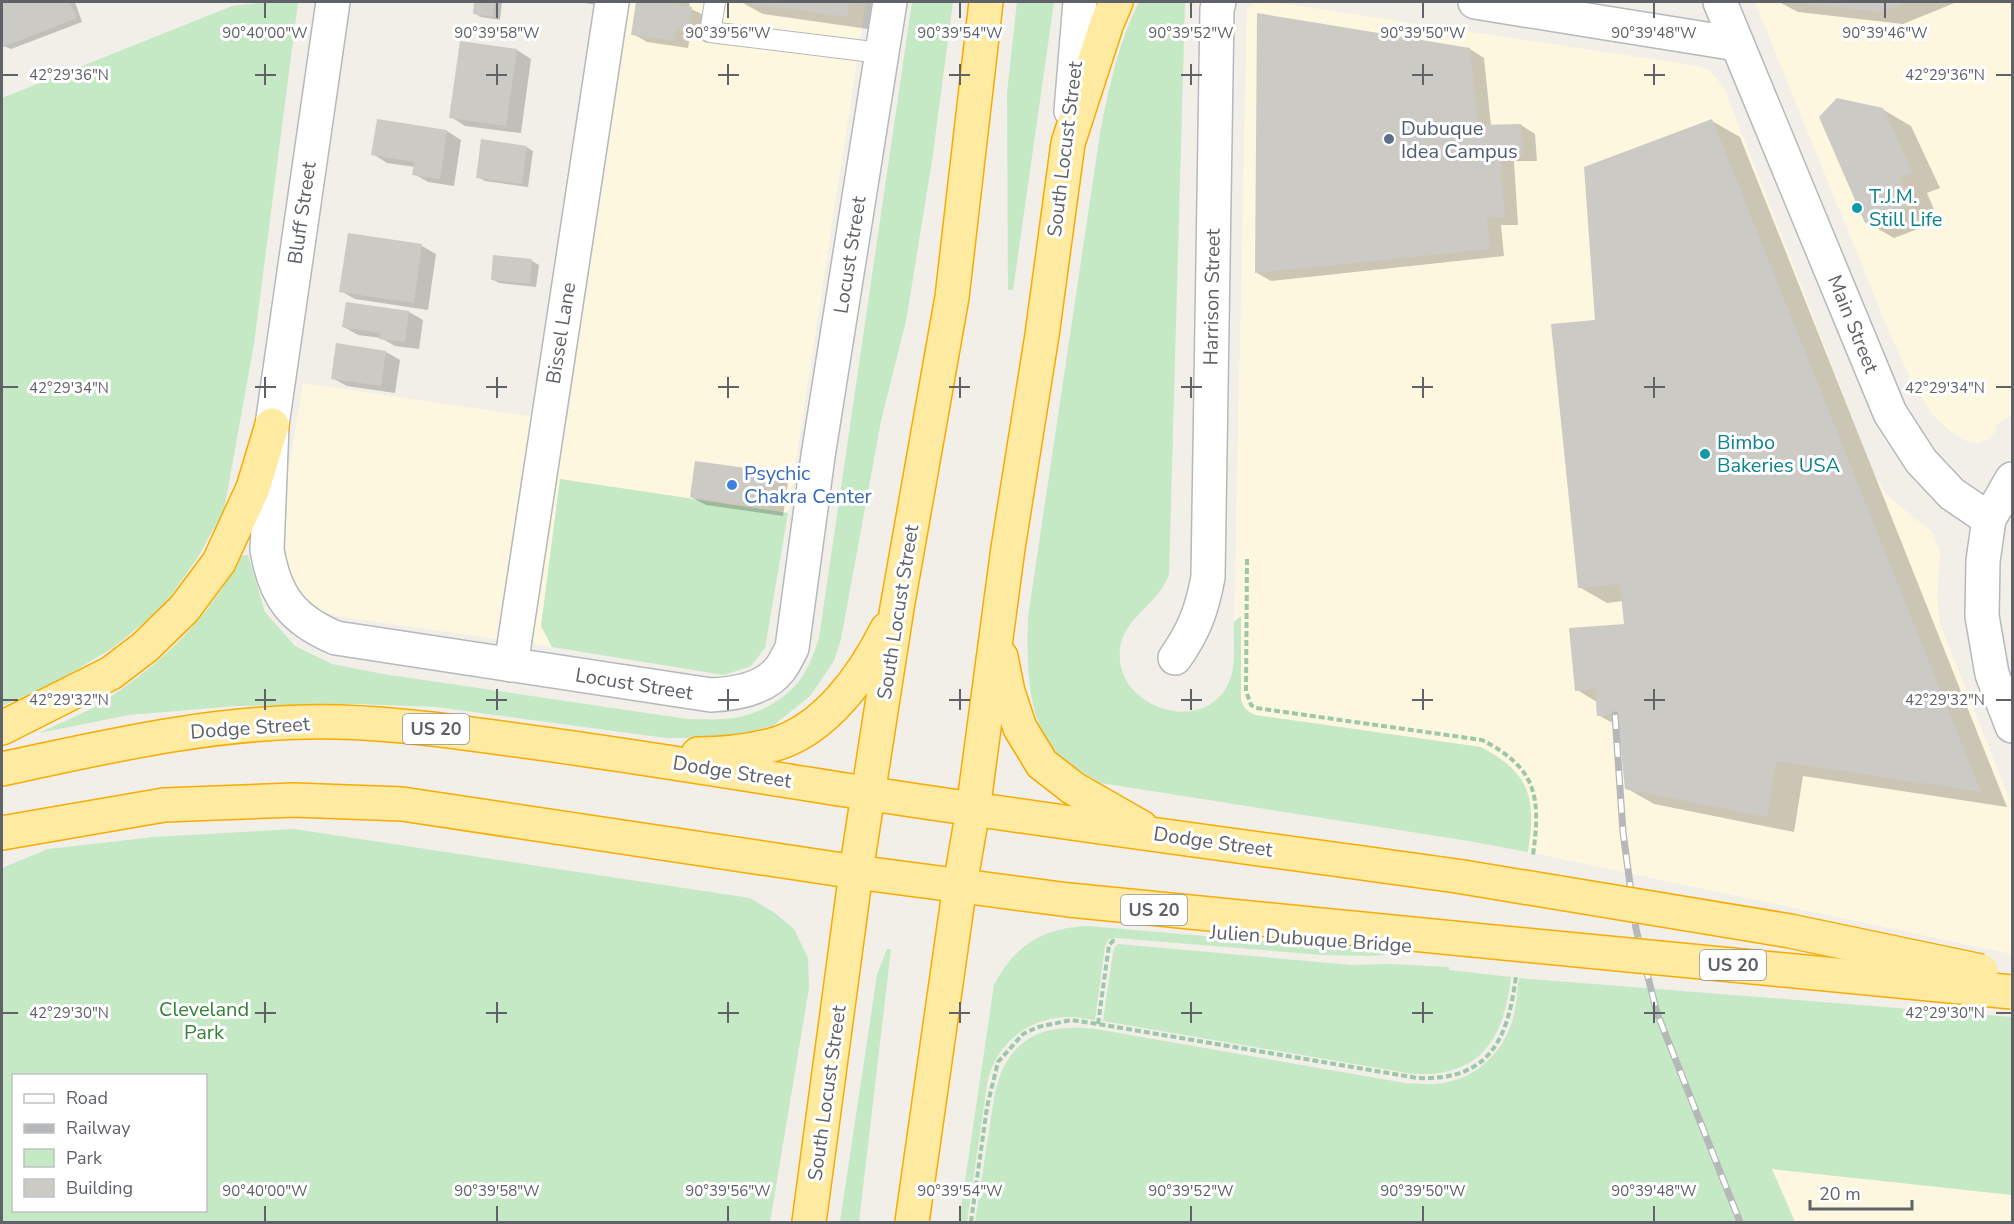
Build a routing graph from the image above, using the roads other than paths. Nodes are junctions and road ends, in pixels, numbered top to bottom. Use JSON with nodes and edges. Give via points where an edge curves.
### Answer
{"nodes":[{"id":1,"x":333,"y":2,"type":"edge"},
{"id":2,"x":612,"y":2,"type":"edge"},
{"id":3,"x":715,"y":2,"type":"edge"},
{"id":4,"x":890,"y":2,"type":"edge"},
{"id":5,"x":986,"y":2,"type":"edge"},
{"id":6,"x":1080,"y":2,"type":"edge"},
{"id":7,"x":1116,"y":2,"type":"edge"},
{"id":8,"x":1219,"y":2,"type":"edge"},
{"id":9,"x":1475,"y":2,"type":"edge"},
{"id":10,"x":1720,"y":2,"type":"edge"},
{"id":11,"x":1737,"y":44,"type":"junction"},
{"id":12,"x":881,"y":53,"type":"junction"},
{"id":13,"x":1068,"y":143,"type":"junction"},
{"id":14,"x":272,"y":425,"type":"junction"},
{"id":15,"x":2013,"y":479,"type":"edge"},
{"id":16,"x":1989,"y":519,"type":"junction"},
{"id":17,"x":897,"y":608,"type":"junction"},
{"id":18,"x":996,"y":635,"type":"junction"},
{"id":19,"x":1176,"y":658,"type":"dead end"},
{"id":20,"x":511,"y":665,"type":"junction"},
{"id":21,"x":2013,"y":726,"type":"edge"},
{"id":22,"x":2,"y":728,"type":"edge"},
{"id":23,"x":631,"y":756,"type":"junction"},
{"id":24,"x":2,"y":769,"type":"edge"},
{"id":25,"x":869,"y":794,"type":"junction"},
{"id":26,"x":973,"y":810,"type":"junction"},
{"id":27,"x":2,"y":833,"type":"edge"},
{"id":28,"x":1153,"y":834,"type":"junction"},
{"id":29,"x":856,"y":872,"type":"junction"},
{"id":30,"x":960,"y":885,"type":"junction"},
{"id":31,"x":2013,"y":977,"type":"edge"},
{"id":32,"x":2013,"y":992,"type":"edge"},
{"id":33,"x":809,"y":1222,"type":"edge"},
{"id":34,"x":912,"y":1222,"type":"edge"}],
"edges":[{"from":1,"to":14,"type":"street","name":"Bluff Street"},
{"from":2,"to":20,"type":"street","name":"Bissel Lane"},
{"from":3,"to":12,"type":"lane","via":[[710,32]]},
{"from":4,"to":12,"type":"street","name":"Locust Street"},
{"from":5,"to":17,"type":"highway","name":"South Locust Street","via":[[952,297]]},
{"from":6,"to":13,"type":"street","name":"South Locust Street"},
{"from":7,"to":13,"type":"highway"},
{"from":8,"to":19,"type":"street","name":"Harrison Street","via":[[1208,577],[1203,608]]},
{"from":9,"to":11,"type":"street"},
{"from":10,"to":11,"type":"street","name":"Main Street"},
{"from":11,"to":16,"type":"street","name":"Main Street","via":[[1890,413],[1921,461],[1952,494]]},
{"from":12,"to":20,"type":"street","name":"Locust Street","via":[[796,626],[792,648],[779,671],[756,687],[734,694],[711,695]]},
{"from":13,"to":18,"type":"highway","name":"South Locust Street"},
{"from":14,"to":20,"type":"street","name":"Locust Street","via":[[267,550],[270,570],[292,611],[314,629],[336,638]]},
{"from":14,"to":22,"type":"highway","via":[[253,488],[219,562],[184,609],[145,647],[111,672]]},
{"from":15,"to":16,"type":"street"},
{"from":16,"to":21,"type":"street","via":[[1982,616],[1992,674]]},
{"from":17,"to":23,"type":"highway","via":[[873,657],[850,688],[803,730],[774,745],[725,754]]},
{"from":17,"to":25,"type":"highway","name":"South Locust Street"},
{"from":18,"to":26,"type":"highway","name":"South Locust Street"},
{"from":18,"to":28,"type":"highway","via":[[1020,728],[1042,764],[1073,788]]},
{"from":23,"to":24,"type":"highway","name":"Dodge Street","number":"US 20","via":[[434,729],[338,722],[264,724],[177,733]]},
{"from":23,"to":25,"type":"highway","name":"Dodge Street","number":"US 20"},
{"from":25,"to":26,"type":"highway","name":"Dodge Street","number":"US 20"},
{"from":25,"to":29,"type":"highway","name":"South Locust Street"},
{"from":26,"to":28,"type":"highway","name":"Dodge Street","number":"US 20"},
{"from":26,"to":30,"type":"highway","name":"South Locust Street"},
{"from":27,"to":29,"type":"highway","number":"US 20","via":[[164,805],[294,800],[402,804]]},
{"from":28,"to":31,"type":"highway","name":"Dodge Street","number":"US 20","bridge":true,"via":[[1463,877],[1790,932]]},
{"from":29,"to":30,"type":"highway","number":"US 20"},
{"from":29,"to":33,"type":"highway","name":"South Locust Street"},
{"from":30,"to":32,"type":"highway","number":"US 20","bridge":true,"via":[[1124,907]]},
{"from":30,"to":34,"type":"highway","name":"South Locust Street"}]}
